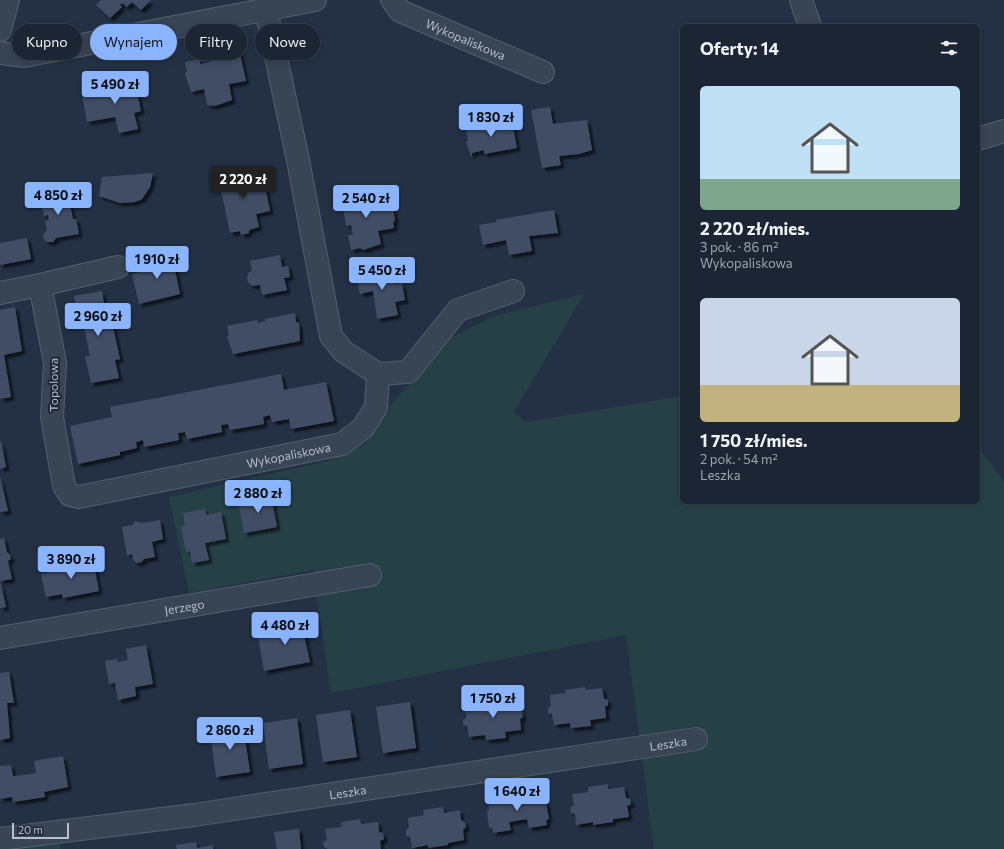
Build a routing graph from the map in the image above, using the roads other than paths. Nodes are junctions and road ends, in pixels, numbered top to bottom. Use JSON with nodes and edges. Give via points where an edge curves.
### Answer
{"nodes":[{"id":1,"x":8,"y":0,"type":"edge"},
{"id":2,"x":315,"y":0,"type":"edge"},
{"id":3,"x":392,"y":0,"type":"edge"},
{"id":4,"x":801,"y":0,"type":"edge"},
{"id":5,"x":236,"y":8,"type":"edge"},
{"id":6,"x":266,"y":10,"type":"junction"},
{"id":7,"x":809,"y":24,"type":"edge"},
{"id":8,"x":0,"y":30,"type":"edge"},
{"id":9,"x":0,"y":53,"type":"edge"},
{"id":10,"x":543,"y":72,"type":"dead end"},
{"id":11,"x":1004,"y":130,"type":"edge"},
{"id":12,"x":980,"y":138,"type":"edge"},
{"id":13,"x":118,"y":267,"type":"dead end"},
{"id":14,"x":40,"y":284,"type":"junction"},
{"id":15,"x":513,"y":291,"type":"dead end"},
{"id":16,"x":0,"y":293,"type":"edge"},
{"id":17,"x":378,"y":374,"type":"junction"},
{"id":18,"x":64,"y":486,"type":"joint"},
{"id":19,"x":370,"y":574,"type":"dead end"},
{"id":20,"x":0,"y":638,"type":"edge"},
{"id":21,"x":696,"y":739,"type":"dead end"},
{"id":22,"x":0,"y":839,"type":"edge"}],
"edges":[{"from":1,"to":8,"type":"street"},
{"from":2,"to":6,"type":"street"},
{"from":3,"to":10,"type":"street","name":"Wykopaliskowa","via":[[400,11]]},
{"from":4,"to":7,"type":"street"},
{"from":5,"to":6,"type":"street"},
{"from":5,"to":9,"type":"street","via":[[24,56]]},
{"from":6,"to":17,"type":"street","via":[[298,160],[331,336],[344,352]]},
{"from":11,"to":12,"type":"street"},
{"from":13,"to":14,"type":"street"},
{"from":14,"to":16,"type":"street"},
{"from":14,"to":18,"type":"street","name":"Topolowa","via":[[55,363],[52,417]]},
{"from":15,"to":17,"type":"street","via":[[458,310],[408,372]]},
{"from":17,"to":18,"type":"street","name":"Wykopaliskowa","via":[[376,407],[363,428],[342,444],[79,497],[70,495]]},
{"from":19,"to":20,"type":"street","name":"Jerzego"},
{"from":21,"to":22,"type":"street","name":"Leszka","via":[[194,815]]}]}
